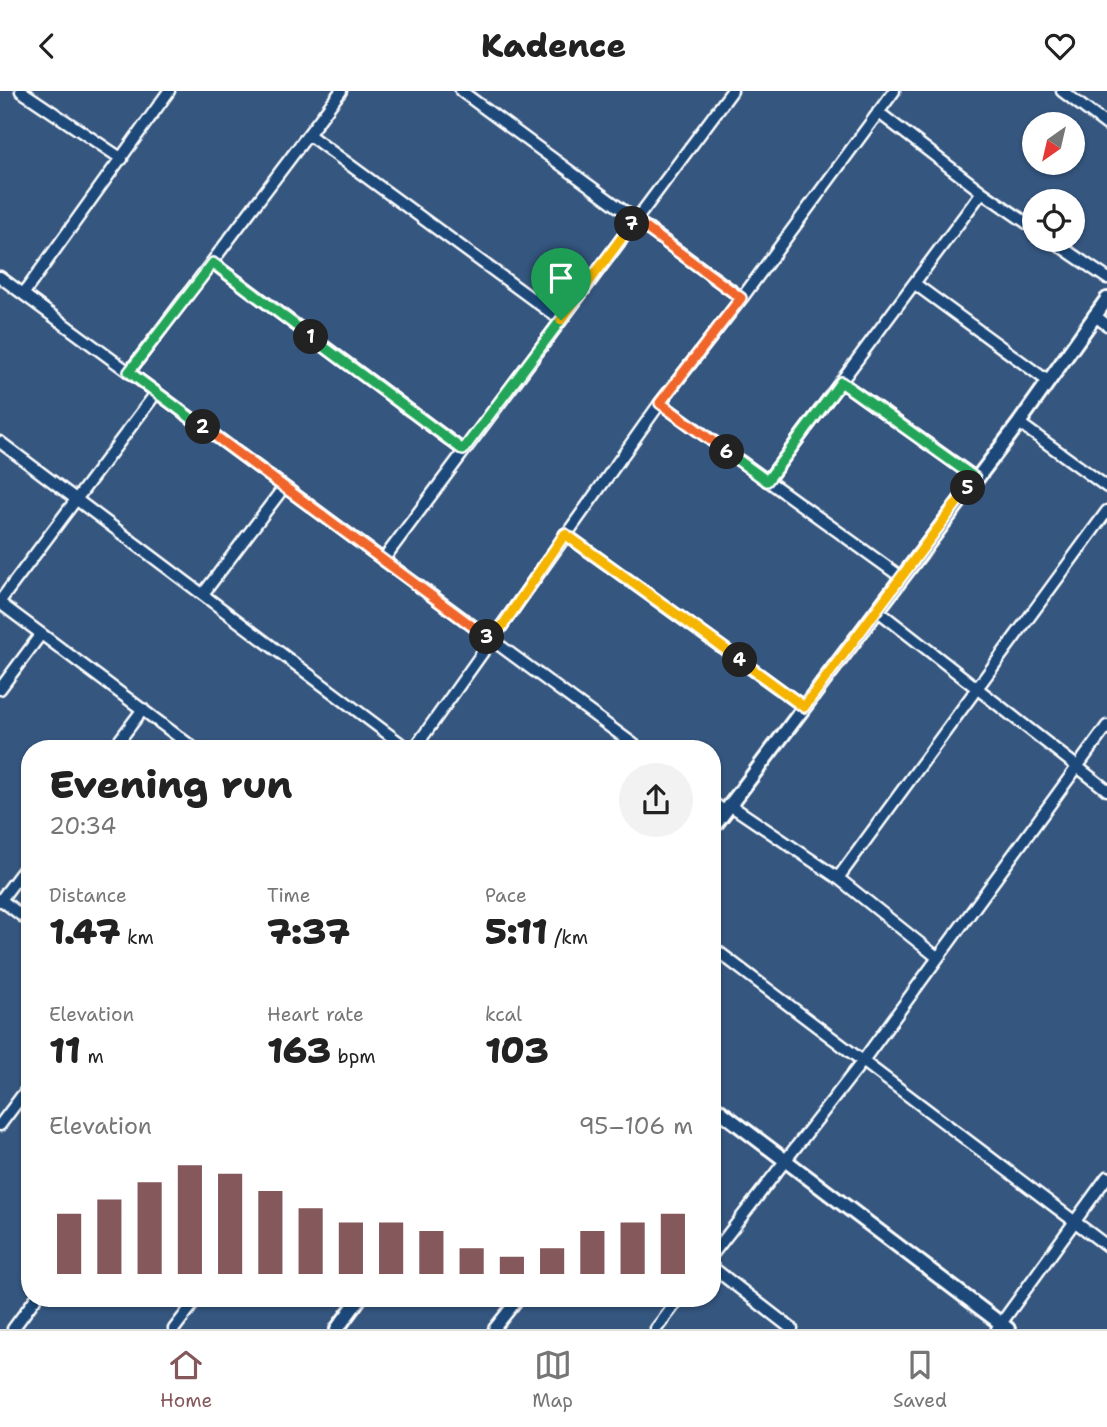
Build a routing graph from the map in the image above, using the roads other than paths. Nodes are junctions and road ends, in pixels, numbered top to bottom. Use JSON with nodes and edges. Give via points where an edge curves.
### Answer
{"nodes":[{"id":1,"x":22,"y":91,"type":"edge"},
{"id":2,"x":169,"y":91,"type":"edge"},
{"id":3,"x":341,"y":91,"type":"edge"},
{"id":4,"x":461,"y":91,"type":"edge"},
{"id":5,"x":732,"y":91,"type":"edge"},
{"id":6,"x":894,"y":91,"type":"edge"},
{"id":7,"x":1062,"y":91,"type":"edge"},
{"id":8,"x":878,"y":112,"type":"junction"},
{"id":9,"x":1107,"y":125,"type":"edge"},
{"id":10,"x":309,"y":135,"type":"junction"},
{"id":11,"x":122,"y":159,"type":"junction"},
{"id":12,"x":982,"y":192,"type":"junction"},
{"id":13,"x":635,"y":220,"type":"junction"},
{"id":14,"x":1022,"y":220,"type":"edge"},
{"id":15,"x":1069,"y":252,"type":"edge"},
{"id":16,"x":213,"y":263,"type":"junction"},
{"id":17,"x":0,"y":277,"type":"edge"},
{"id":18,"x":1107,"y":278,"type":"edge"},
{"id":19,"x":915,"y":284,"type":"junction"},
{"id":20,"x":24,"y":293,"type":"junction"},
{"id":21,"x":741,"y":298,"type":"junction"},
{"id":22,"x":1107,"y":299,"type":"edge"},
{"id":23,"x":1094,"y":315,"type":"junction"},
{"id":24,"x":561,"y":320,"type":"junction"},
{"id":25,"x":1107,"y":325,"type":"edge"},
{"id":26,"x":129,"y":372,"type":"junction"},
{"id":27,"x":841,"y":382,"type":"junction"},
{"id":28,"x":1049,"y":382,"type":"junction"},
{"id":29,"x":156,"y":393,"type":"junction"},
{"id":30,"x":660,"y":403,"type":"junction"},
{"id":31,"x":1019,"y":423,"type":"junction"},
{"id":32,"x":0,"y":442,"type":"edge"},
{"id":33,"x":463,"y":450,"type":"junction"},
{"id":34,"x":975,"y":478,"type":"junction"},
{"id":35,"x":767,"y":481,"type":"junction"},
{"id":36,"x":284,"y":487,"type":"junction"},
{"id":37,"x":1107,"y":487,"type":"edge"},
{"id":38,"x":76,"y":499,"type":"junction"},
{"id":39,"x":1107,"y":511,"type":"edge"},
{"id":40,"x":565,"y":534,"type":"junction"},
{"id":41,"x":383,"y":560,"type":"junction"},
{"id":42,"x":901,"y":577,"type":"junction"},
{"id":43,"x":203,"y":594,"type":"junction"},
{"id":44,"x":0,"y":602,"type":"edge"},
{"id":45,"x":877,"y":610,"type":"junction"},
{"id":46,"x":41,"y":634,"type":"junction"},
{"id":47,"x":492,"y":641,"type":"junction"},
{"id":48,"x":976,"y":687,"type":"junction"},
{"id":49,"x":0,"y":689,"type":"edge"},
{"id":50,"x":804,"y":707,"type":"junction"},
{"id":51,"x":143,"y":709,"type":"junction"},
{"id":52,"x":1107,"y":726,"type":"edge"},
{"id":53,"x":120,"y":740,"type":"edge"},
{"id":54,"x":183,"y":740,"type":"edge"},
{"id":55,"x":396,"y":740,"type":"edge"},
{"id":56,"x":420,"y":740,"type":"edge"},
{"id":57,"x":628,"y":740,"type":"edge"},
{"id":58,"x":1076,"y":767,"type":"junction"},
{"id":59,"x":1107,"y":790,"type":"edge"},
{"id":60,"x":721,"y":806,"type":"edge"},
{"id":61,"x":728,"y":809,"type":"junction"},
{"id":62,"x":721,"y":818,"type":"edge"},
{"id":63,"x":21,"y":873,"type":"edge"},
{"id":64,"x":838,"y":879,"type":"junction"},
{"id":65,"x":0,"y":900,"type":"edge"},
{"id":66,"x":21,"y":915,"type":"edge"},
{"id":67,"x":721,"y":954,"type":"edge"},
{"id":68,"x":937,"y":957,"type":"junction"},
{"id":69,"x":862,"y":1062,"type":"junction"},
{"id":70,"x":21,"y":1097,"type":"edge"},
{"id":71,"x":721,"y":1112,"type":"edge"},
{"id":72,"x":0,"y":1125,"type":"edge"},
{"id":73,"x":785,"y":1161,"type":"junction"},
{"id":74,"x":1107,"y":1177,"type":"edge"},
{"id":75,"x":1074,"y":1222,"type":"junction"},
{"id":76,"x":721,"y":1243,"type":"edge"},
{"id":77,"x":1107,"y":1246,"type":"edge"},
{"id":78,"x":721,"y":1274,"type":"edge"},
{"id":79,"x":29,"y":1307,"type":"edge"},
{"id":80,"x":192,"y":1307,"type":"edge"},
{"id":81,"x":353,"y":1307,"type":"edge"},
{"id":82,"x":512,"y":1307,"type":"edge"},
{"id":83,"x":673,"y":1307,"type":"edge"},
{"id":84,"x":180,"y":1327,"type":"edge"},
{"id":85,"x":1002,"y":1327,"type":"edge"},
{"id":86,"x":13,"y":1329,"type":"edge"},
{"id":87,"x":337,"y":1329,"type":"edge"},
{"id":88,"x":494,"y":1329,"type":"edge"},
{"id":89,"x":656,"y":1329,"type":"edge"},
{"id":90,"x":792,"y":1329,"type":"edge"}],
"edges":[{"from":1,"to":11,"type":"street"},
{"from":2,"to":11,"type":"street"},
{"from":3,"to":10,"type":"street"},
{"from":4,"to":13,"type":"street"},
{"from":5,"to":13,"type":"street"},
{"from":6,"to":8,"type":"street"},
{"from":7,"to":9,"type":"street"},
{"from":8,"to":12,"type":"street"},
{"from":8,"to":21,"type":"street"},
{"from":10,"to":16,"type":"street"},
{"from":10,"to":24,"type":"street"},
{"from":11,"to":20,"type":"street"},
{"from":12,"to":14,"type":"street"},
{"from":12,"to":19,"type":"street"},
{"from":13,"to":21,"type":"street"},
{"from":13,"to":24,"type":"street"},
{"from":15,"to":18,"type":"street"},
{"from":16,"to":26,"type":"street"},
{"from":16,"to":33,"type":"street"},
{"from":17,"to":20,"type":"street"},
{"from":19,"to":27,"type":"street"},
{"from":19,"to":28,"type":"street"},
{"from":20,"to":26,"type":"street"},
{"from":21,"to":30,"type":"street"},
{"from":22,"to":23,"type":"street"},
{"from":23,"to":25,"type":"street"},
{"from":23,"to":28,"type":"street"},
{"from":24,"to":33,"type":"street"},
{"from":26,"to":29,"type":"street"},
{"from":27,"to":34,"type":"street"},
{"from":27,"to":35,"type":"street"},
{"from":28,"to":31,"type":"street"},
{"from":29,"to":36,"type":"street"},
{"from":29,"to":38,"type":"street"},
{"from":30,"to":35,"type":"street"},
{"from":30,"to":40,"type":"street"},
{"from":31,"to":34,"type":"street"},
{"from":31,"to":37,"type":"street"},
{"from":32,"to":38,"type":"street"},
{"from":33,"to":41,"type":"street"},
{"from":34,"to":42,"type":"street"},
{"from":35,"to":42,"type":"street"},
{"from":36,"to":41,"type":"street"},
{"from":36,"to":43,"type":"street"},
{"from":38,"to":43,"type":"street"},
{"from":38,"to":44,"type":"street"},
{"from":39,"to":48,"type":"street"},
{"from":40,"to":47,"type":"street"},
{"from":40,"to":50,"type":"street"},
{"from":41,"to":47,"type":"street"},
{"from":42,"to":45,"type":"street"},
{"from":43,"to":55,"type":"street"},
{"from":44,"to":46,"type":"street"},
{"from":45,"to":48,"type":"street"},
{"from":45,"to":50,"type":"street"},
{"from":46,"to":49,"type":"street"},
{"from":46,"to":51,"type":"street"},
{"from":47,"to":56,"type":"street"},
{"from":47,"to":57,"type":"street"},
{"from":48,"to":58,"type":"street"},
{"from":48,"to":64,"type":"street"},
{"from":50,"to":61,"type":"street"},
{"from":51,"to":53,"type":"street"},
{"from":51,"to":54,"type":"street"},
{"from":52,"to":58,"type":"street"},
{"from":58,"to":59,"type":"street"},
{"from":58,"to":68,"type":"street"},
{"from":60,"to":61,"type":"street"},
{"from":61,"to":62,"type":"street"},
{"from":61,"to":64,"type":"street"},
{"from":63,"to":65,"type":"street"},
{"from":64,"to":68,"type":"street"},
{"from":65,"to":66,"type":"street"},
{"from":67,"to":69,"type":"street"},
{"from":68,"to":69,"type":"street"},
{"from":69,"to":73,"type":"street"},
{"from":69,"to":75,"type":"street"},
{"from":70,"to":72,"type":"street"},
{"from":71,"to":73,"type":"street"},
{"from":73,"to":76,"type":"street"},
{"from":73,"to":85,"type":"street"},
{"from":74,"to":75,"type":"street"},
{"from":75,"to":77,"type":"street"},
{"from":75,"to":85,"type":"street"},
{"from":78,"to":90,"type":"street"},
{"from":79,"to":86,"type":"street"},
{"from":80,"to":84,"type":"street"},
{"from":81,"to":87,"type":"street"},
{"from":82,"to":88,"type":"street"},
{"from":83,"to":89,"type":"street"}]}
